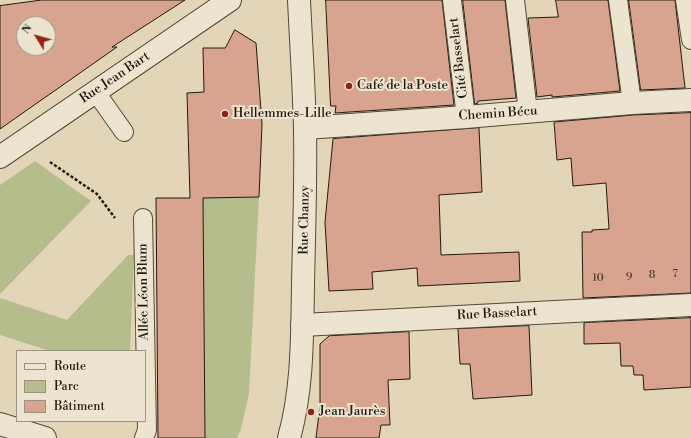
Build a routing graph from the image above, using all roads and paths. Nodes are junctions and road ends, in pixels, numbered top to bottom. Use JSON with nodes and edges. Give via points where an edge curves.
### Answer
{"nodes":[{"id":1,"x":230,"y":0,"type":"edge"},
{"id":2,"x":299,"y":0,"type":"edge"},
{"id":3,"x":452,"y":0,"type":"edge"},
{"id":4,"x":515,"y":0,"type":"edge"},
{"id":5,"x":618,"y":0,"type":"edge"},
{"id":6,"x":685,"y":0,"type":"edge"},
{"id":7,"x":691,"y":40,"type":"edge"},
{"id":8,"x":96,"y":91,"type":"junction"},
{"id":9,"x":691,"y":100,"type":"edge"},
{"id":10,"x":632,"y":103,"type":"junction"},
{"id":11,"x":528,"y":112,"type":"junction"},
{"id":12,"x":466,"y":117,"type":"junction"},
{"id":13,"x":305,"y":128,"type":"junction"},
{"id":14,"x":124,"y":132,"type":"dead end"},
{"id":15,"x":0,"y":157,"type":"edge"},
{"id":16,"x":50,"y":162,"type":"dead end"},
{"id":17,"x":115,"y":218,"type":"dead end"},
{"id":18,"x":142,"y":218,"type":"dead end"},
{"id":19,"x":691,"y":305,"type":"edge"},
{"id":20,"x":302,"y":324,"type":"junction"},
{"id":21,"x":145,"y":350,"type":"edge"},
{"id":22,"x":146,"y":388,"type":"edge"},
{"id":23,"x":0,"y":424,"type":"edge"},
{"id":24,"x":45,"y":438,"type":"edge"},
{"id":25,"x":144,"y":438,"type":"edge"},
{"id":26,"x":289,"y":438,"type":"edge"}],
"edges":[{"from":1,"to":8,"type":"street","name":"Rue Jean Bart"},
{"from":2,"to":13,"type":"street","name":"Rue Chanzy"},
{"from":3,"to":12,"type":"lane","name":"Cité Basselart"},
{"from":4,"to":11,"type":"lane"},
{"from":5,"to":10,"type":"lane"},
{"from":6,"to":7,"type":"lane"},
{"from":8,"to":14,"type":"lane"},
{"from":8,"to":15,"type":"street","name":"Rue Jean Bart"},
{"from":9,"to":10,"type":"street","name":"Chemin Bécu"},
{"from":10,"to":11,"type":"street","name":"Chemin Bécu"},
{"from":11,"to":12,"type":"street","name":"Chemin Bécu"},
{"from":12,"to":13,"type":"street","name":"Chemin Bécu"},
{"from":13,"to":20,"type":"street","name":"Rue Chanzy"},
{"from":16,"to":17,"type":"path","via":[[97,194]]},
{"from":18,"to":21,"type":"lane","name":"Allée Léon Blum"},
{"from":19,"to":20,"type":"street","name":"Rue Basselart"},
{"from":20,"to":26,"type":"street","name":"Rue Chanzy","via":[[300,376]]},
{"from":22,"to":25,"type":"lane","name":"Allée Léon Blum","via":[[147,430]]},
{"from":23,"to":24,"type":"street"}]}
